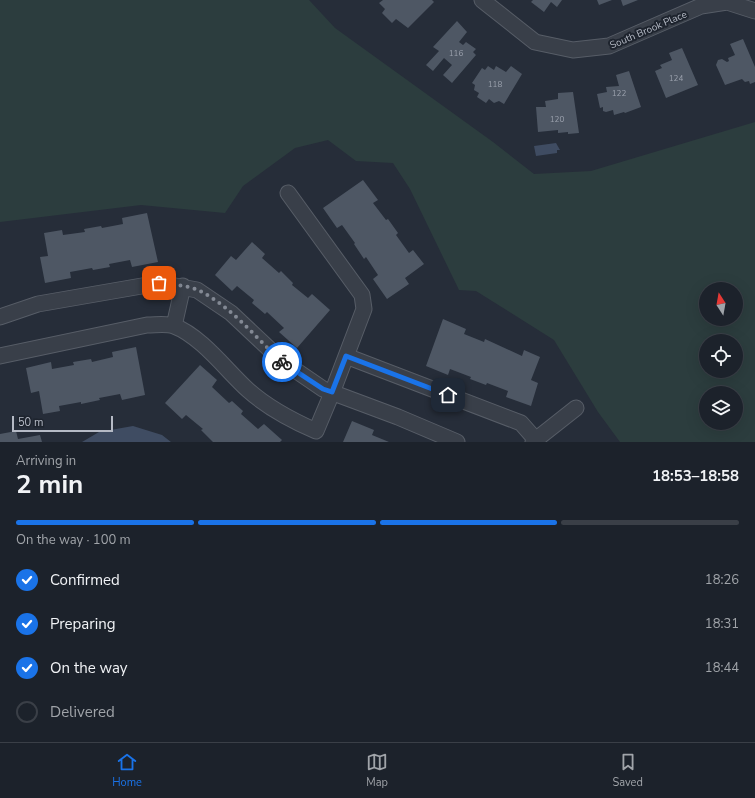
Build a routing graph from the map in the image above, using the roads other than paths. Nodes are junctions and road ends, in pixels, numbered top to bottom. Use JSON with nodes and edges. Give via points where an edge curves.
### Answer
{"nodes":[{"id":1,"x":482,"y":0,"type":"edge"},
{"id":2,"x":755,"y":11,"type":"edge"},
{"id":3,"x":288,"y":193,"type":"dead end"},
{"id":4,"x":183,"y":286,"type":"junction"},
{"id":5,"x":0,"y":317,"type":"edge"},
{"id":6,"x":174,"y":326,"type":"junction"},
{"id":7,"x":0,"y":356,"type":"edge"},
{"id":8,"x":346,"y":356,"type":"junction"},
{"id":9,"x":332,"y":392,"type":"junction"},
{"id":10,"x":576,"y":408,"type":"dead end"},
{"id":11,"x":534,"y":441,"type":"edge"},
{"id":12,"x":457,"y":442,"type":"edge"}],
"edges":[{"from":1,"to":2,"type":"street","name":"South Brook Place","via":[[535,42],[573,50],[609,46],[701,6],[727,2]]},
{"from":3,"to":8,"type":"street","via":[[362,296],[364,308]]},
{"from":4,"to":5,"type":"street","via":[[159,283],[38,304]]},
{"from":4,"to":6,"type":"street"},
{"from":4,"to":9,"type":"street","via":[[212,298],[282,361],[323,389]]},
{"from":6,"to":7,"type":"street","via":[[147,325]]},
{"from":6,"to":9,"type":"street","via":[[187,332],[248,390],[272,409],[316,431]]},
{"from":8,"to":9,"type":"street"},
{"from":8,"to":11,"type":"street","via":[[521,423]]},
{"from":9,"to":12,"type":"street"},
{"from":10,"to":11,"type":"street"}]}
